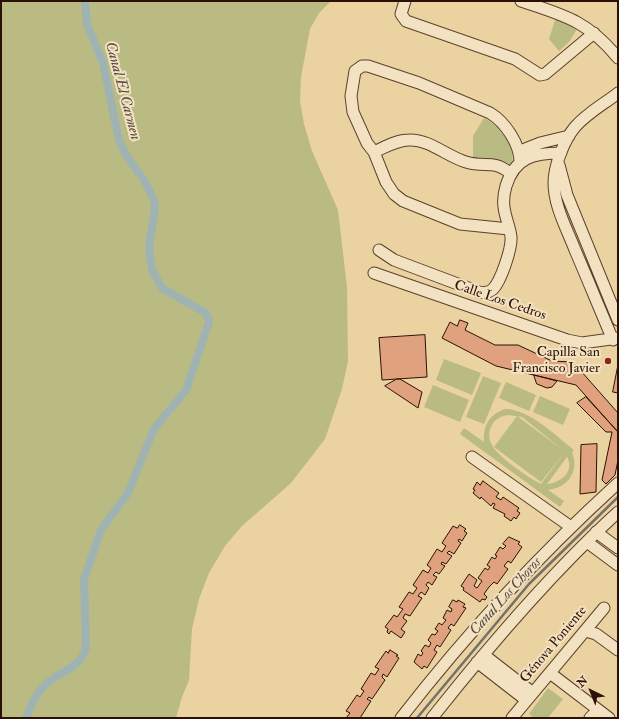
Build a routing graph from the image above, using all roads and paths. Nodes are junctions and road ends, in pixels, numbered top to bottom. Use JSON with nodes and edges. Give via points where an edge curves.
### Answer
{"nodes":[{"id":1,"x":405,"y":1,"type":"edge"},
{"id":2,"x":521,"y":1,"type":"edge"},
{"id":3,"x":594,"y":33,"type":"junction"},
{"id":4,"x":618,"y":58,"type":"edge"},
{"id":5,"x":618,"y":93,"type":"edge"},
{"id":6,"x":569,"y":136,"type":"junction"},
{"id":7,"x":374,"y":152,"type":"junction"},
{"id":8,"x":520,"y":156,"type":"junction"},
{"id":9,"x":560,"y":158,"type":"junction"},
{"id":10,"x":510,"y":173,"type":"junction"},
{"id":11,"x":561,"y":197,"type":"junction"},
{"id":12,"x":509,"y":229,"type":"junction"},
{"id":13,"x":379,"y":250,"type":"dead end"},
{"id":14,"x":374,"y":273,"type":"dead end"},
{"id":15,"x":618,"y":320,"type":"edge"},
{"id":16,"x":615,"y":339,"type":"edge"},
{"id":17,"x":472,"y":457,"type":"dead end"},
{"id":18,"x":618,"y":483,"type":"edge"},
{"id":19,"x":618,"y":512,"type":"edge"},
{"id":20,"x":571,"y":527,"type":"junction"},
{"id":21,"x":596,"y":532,"type":"junction"},
{"id":22,"x":587,"y":542,"type":"junction"},
{"id":23,"x":618,"y":548,"type":"edge"},
{"id":24,"x":618,"y":565,"type":"edge"},
{"id":25,"x":604,"y":608,"type":"dead end"},
{"id":26,"x":586,"y":631,"type":"junction"},
{"id":27,"x":618,"y":642,"type":"edge"},
{"id":28,"x":618,"y":650,"type":"edge"},
{"id":29,"x":480,"y":658,"type":"junction"},
{"id":30,"x":550,"y":673,"type":"junction"},
{"id":31,"x":530,"y":697,"type":"junction"},
{"id":32,"x":598,"y":710,"type":"junction"},
{"id":33,"x":401,"y":718,"type":"edge"},
{"id":34,"x":432,"y":718,"type":"edge"},
{"id":35,"x":512,"y":718,"type":"edge"},
{"id":36,"x":590,"y":718,"type":"edge"},
{"id":37,"x":609,"y":718,"type":"edge"}],
"edges":[{"from":1,"to":3,"type":"street","via":[[401,14],[406,21],[515,59],[540,75],[545,74]]},
{"from":2,"to":3,"type":"street","via":[[571,18]]},
{"from":3,"to":4,"type":"street"},
{"from":5,"to":6,"type":"street","via":[[581,121]]},
{"from":6,"to":8,"type":"street","via":[[540,143]]},
{"from":6,"to":9,"type":"street"},
{"from":7,"to":8,"type":"street","via":[[367,143],[353,112],[351,101],[354,73],[359,67],[365,66],[420,83],[490,112],[505,127]]},
{"from":7,"to":10,"type":"street","via":[[399,141],[413,140],[467,163],[498,165]]},
{"from":7,"to":12,"type":"street","via":[[388,186],[403,201],[460,224]]},
{"from":8,"to":9,"type":"street","via":[[540,153]]},
{"from":8,"to":10,"type":"street"},
{"from":9,"to":11,"type":"street","via":[[554,183]]},
{"from":10,"to":12,"type":"street","via":[[503,206]]},
{"from":11,"to":15,"type":"street"},
{"from":11,"to":16,"type":"street","via":[[565,225]]},
{"from":12,"to":13,"type":"street","via":[[509,254],[496,285],[485,293],[394,260]]},
{"from":14,"to":16,"type":"street","name":"Calle Los Cedros","via":[[566,340],[582,343]]},
{"from":17,"to":20,"type":"street"},
{"from":18,"to":20,"type":"street"},
{"from":19,"to":21,"type":"street"},
{"from":20,"to":33,"type":"street","via":[[524,573]]},
{"from":21,"to":22,"type":"street"},
{"from":21,"to":23,"type":"street"},
{"from":22,"to":24,"type":"street"},
{"from":22,"to":29,"type":"street"},
{"from":25,"to":26,"type":"street","name":"Génova Poniente"},
{"from":26,"to":27,"type":"street","via":[[598,629]]},
{"from":26,"to":28,"type":"street","via":[[596,634]]},
{"from":26,"to":30,"type":"street","name":"Génova Poniente"},
{"from":29,"to":31,"type":"street"},
{"from":29,"to":34,"type":"street"},
{"from":30,"to":31,"type":"street","name":"Génova Poniente"},
{"from":30,"to":32,"type":"street"},
{"from":31,"to":35,"type":"street","name":"Génova Poniente"},
{"from":32,"to":36,"type":"street"},
{"from":32,"to":37,"type":"street"}]}
